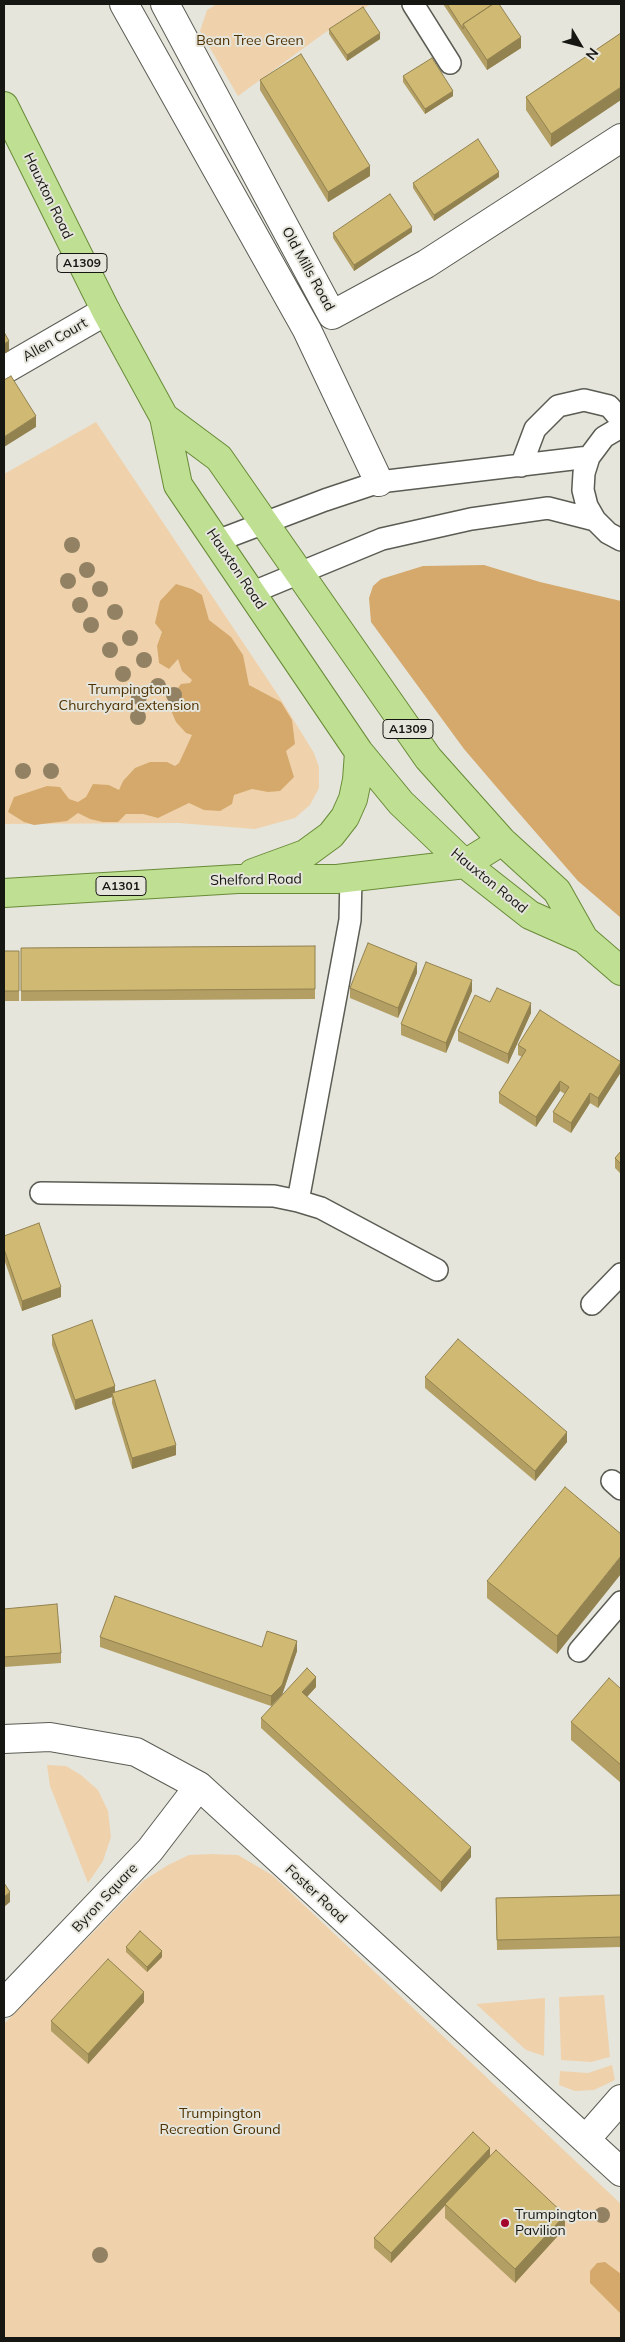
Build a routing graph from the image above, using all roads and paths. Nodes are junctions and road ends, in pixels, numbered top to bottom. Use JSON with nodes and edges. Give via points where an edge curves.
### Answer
{"nodes":[{"id":1,"x":124,"y":4,"type":"edge"},
{"id":2,"x":167,"y":4,"type":"edge"},
{"id":3,"x":413,"y":4,"type":"edge"},
{"id":4,"x":450,"y":63,"type":"dead end"},
{"id":5,"x":4,"y":106,"type":"edge"},
{"id":6,"x":621,"y":138,"type":"edge"},
{"id":7,"x":106,"y":311,"type":"junction"},
{"id":8,"x":4,"y":370,"type":"edge"},
{"id":9,"x":164,"y":417,"type":"junction"},
{"id":10,"x":621,"y":420,"type":"edge"},
{"id":11,"x":621,"y":427,"type":"edge"},
{"id":12,"x":589,"y":457,"type":"junction"},
{"id":13,"x":521,"y":466,"type":"junction"},
{"id":14,"x":380,"y":482,"type":"junction"},
{"id":15,"x":595,"y":520,"type":"junction"},
{"id":16,"x":264,"y":524,"type":"junction"},
{"id":17,"x":621,"y":540,"type":"edge"},
{"id":18,"x":217,"y":541,"type":"junction"},
{"id":19,"x":299,"y":572,"type":"junction"},
{"id":20,"x":251,"y":593,"type":"junction"},
{"id":21,"x":359,"y":752,"type":"junction"},
{"id":22,"x":502,"y":841,"type":"junction"},
{"id":23,"x":465,"y":864,"type":"junction"},
{"id":24,"x":238,"y":878,"type":"junction"},
{"id":25,"x":351,"y":878,"type":"junction"},
{"id":26,"x":4,"y":894,"type":"edge"},
{"id":27,"x":584,"y":939,"type":"junction"},
{"id":28,"x":621,"y":971,"type":"edge"},
{"id":29,"x":40,"y":1193,"type":"dead end"},
{"id":30,"x":298,"y":1201,"type":"junction"},
{"id":31,"x":436,"y":1270,"type":"dead end"},
{"id":32,"x":621,"y":1274,"type":"edge"},
{"id":33,"x":592,"y":1304,"type":"dead end"},
{"id":34,"x":621,"y":1602,"type":"edge"},
{"id":35,"x":579,"y":1651,"type":"dead end"},
{"id":36,"x":4,"y":1739,"type":"edge"},
{"id":37,"x":199,"y":1786,"type":"junction"},
{"id":38,"x":4,"y":2003,"type":"edge"},
{"id":39,"x":621,"y":2099,"type":"edge"},
{"id":40,"x":586,"y":2139,"type":"junction"},
{"id":41,"x":621,"y":2172,"type":"edge"}],
"edges":[{"from":1,"to":14,"type":"street","via":[[307,330]]},
{"from":2,"to":6,"type":"street","name":"Old Mills Road","via":[[332,316],[426,264]]},
{"from":3,"to":4,"type":"lane"},
{"from":5,"to":7,"type":"main road","name":"Hauxton Road","number":"A1309"},
{"from":7,"to":8,"type":"street","name":"Allen Court"},
{"from":7,"to":9,"type":"main road","name":"Hauxton Road","number":"A1309"},
{"from":9,"to":16,"type":"main road","name":"Hauxton Road","number":"A1309","via":[[219,458]]},
{"from":9,"to":18,"type":"main road","name":"Hauxton Road","via":[[178,485]]},
{"from":10,"to":13,"type":"lane","via":[[610,406],[584,400],[558,406],[535,429]]},
{"from":11,"to":12,"type":"lane","via":[[604,437]]},
{"from":12,"to":13,"type":"lane"},
{"from":12,"to":15,"type":"lane","via":[[583,490]]},
{"from":13,"to":14,"type":"lane"},
{"from":14,"to":16,"type":"lane"},
{"from":15,"to":17,"type":"lane"},
{"from":15,"to":19,"type":"lane","via":[[548,508],[471,519],[382,539]]},
{"from":16,"to":18,"type":"lane"},
{"from":16,"to":19,"type":"main road","name":"Hauxton Road","number":"A1309"},
{"from":18,"to":20,"type":"main road","name":"Hauxton Road"},
{"from":19,"to":20,"type":"lane"},
{"from":19,"to":22,"type":"main road","name":"Hauxton Road","number":"A1309","via":[[428,758]]},
{"from":20,"to":21,"type":"main road","name":"Hauxton Road"},
{"from":21,"to":23,"type":"main road","name":"Hauxton Road","via":[[401,803]]},
{"from":21,"to":24,"type":"main road","via":[[353,798],[346,817],[331,835],[305,854]]},
{"from":22,"to":23,"type":"main road","name":"Shelford Road"},
{"from":22,"to":27,"type":"main road","name":"Hauxton Road","number":"A1309","via":[[557,890]]},
{"from":23,"to":25,"type":"main road","name":"Shelford Road"},
{"from":23,"to":27,"type":"main road","name":"Hauxton Road","via":[[530,915]]},
{"from":24,"to":25,"type":"main road","name":"Shelford Road","number":"A1301"},
{"from":24,"to":26,"type":"main road","name":"Shelford Road","number":"A1301"},
{"from":25,"to":30,"type":"lane","via":[[350,920]]},
{"from":27,"to":28,"type":"main road","number":"A1309"},
{"from":29,"to":30,"type":"lane","via":[[274,1196]]},
{"from":30,"to":31,"type":"lane","via":[[321,1208]]},
{"from":32,"to":33,"type":"lane"},
{"from":34,"to":35,"type":"lane"},
{"from":36,"to":37,"type":"street","name":"Foster Road","via":[[50,1737],[136,1752]]},
{"from":37,"to":38,"type":"street","name":"Byron Square","via":[[150,1850]]},
{"from":37,"to":40,"type":"street","name":"Foster Road"},
{"from":39,"to":40,"type":"street"},
{"from":40,"to":41,"type":"street","name":"Foster Road"}]}
